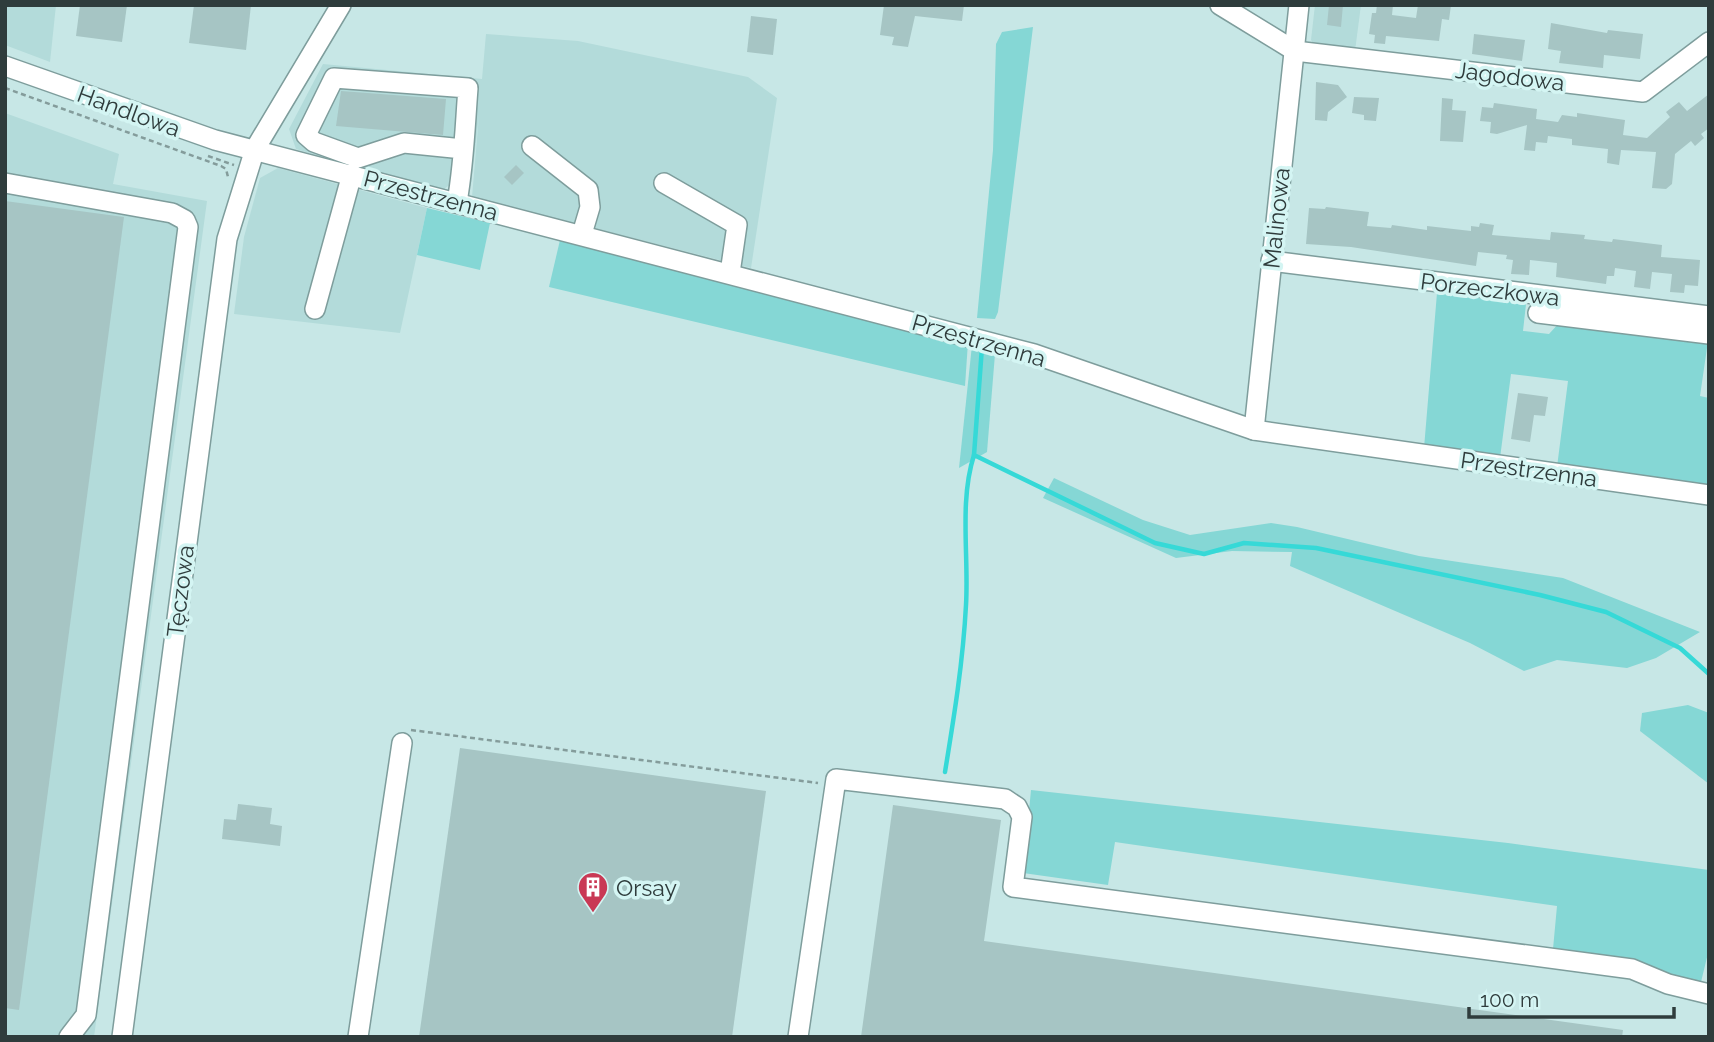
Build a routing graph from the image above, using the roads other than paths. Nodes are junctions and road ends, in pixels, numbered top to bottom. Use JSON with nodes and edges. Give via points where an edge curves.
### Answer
{"nodes":[{"id":1,"x":341,"y":5,"type":"edge"},
{"id":2,"x":1220,"y":5,"type":"edge"},
{"id":3,"x":1299,"y":5,"type":"edge"},
{"id":4,"x":1709,"y":43,"type":"edge"},
{"id":5,"x":1295,"y":51,"type":"junction"},
{"id":6,"x":5,"y":65,"type":"edge"},
{"id":7,"x":532,"y":146,"type":"dead end"},
{"id":8,"x":255,"y":149,"type":"junction"},
{"id":9,"x":463,"y":149,"type":"junction"},
{"id":10,"x":352,"y":174,"type":"junction"},
{"id":11,"x":5,"y":183,"type":"edge"},
{"id":12,"x":664,"y":183,"type":"dead end"},
{"id":13,"x":457,"y":202,"type":"junction"},
{"id":14,"x":582,"y":234,"type":"junction"},
{"id":15,"x":1271,"y":261,"type":"junction"},
{"id":16,"x":730,"y":273,"type":"junction"},
{"id":17,"x":315,"y":309,"type":"dead end"},
{"id":18,"x":1538,"y":313,"type":"dead end"},
{"id":19,"x":1709,"y":316,"type":"edge"},
{"id":20,"x":1709,"y":334,"type":"edge"},
{"id":21,"x":1254,"y":430,"type":"junction"},
{"id":22,"x":1709,"y":495,"type":"edge"},
{"id":23,"x":402,"y":743,"type":"road end"},
{"id":24,"x":1709,"y":994,"type":"edge"},
{"id":25,"x":69,"y":1037,"type":"edge"},
{"id":26,"x":122,"y":1037,"type":"edge"},
{"id":27,"x":358,"y":1037,"type":"edge"},
{"id":28,"x":798,"y":1037,"type":"edge"}],
"edges":[{"from":1,"to":8,"type":"street","name":"Tęczowa"},
{"from":2,"to":5,"type":"street"},
{"from":3,"to":5,"type":"street","name":"Malinowa"},
{"from":4,"to":5,"type":"street","name":"Jagodowa","via":[[1643,92]]},
{"from":5,"to":15,"type":"street","name":"Malinowa"},
{"from":6,"to":8,"type":"street","name":"Handlowa","via":[[174,128]]},
{"from":7,"to":14,"type":"street","via":[[588,190],[590,207]]},
{"from":8,"to":10,"type":"street","name":"Przestrzenna"},
{"from":8,"to":26,"type":"street","name":"Tęczowa","via":[[227,239],[219,288]]},
{"from":9,"to":9,"type":"street","via":[[468,88],[334,78],[306,135],[358,158],[404,143]]},
{"from":9,"to":13,"type":"street"},
{"from":10,"to":13,"type":"street","name":"Przestrzenna"},
{"from":10,"to":17,"type":"street"},
{"from":11,"to":25,"type":"street","via":[[172,213],[188,227],[86,1015]]},
{"from":12,"to":16,"type":"street","via":[[737,225]]},
{"from":13,"to":14,"type":"street","name":"Przestrzenna"},
{"from":14,"to":16,"type":"street","name":"Przestrzenna"},
{"from":15,"to":19,"type":"street","name":"Porzeczkowa"},
{"from":15,"to":21,"type":"street","name":"Malinowa"},
{"from":16,"to":21,"type":"street","name":"Przestrzenna","via":[[1034,354]]},
{"from":18,"to":20,"type":"street"},
{"from":21,"to":22,"type":"street","name":"Przestrzenna"},
{"from":23,"to":27,"type":"street"},
{"from":24,"to":28,"type":"street","via":[[1632,969],[1013,887],[1022,817],[1005,799],[836,779]]}]}
